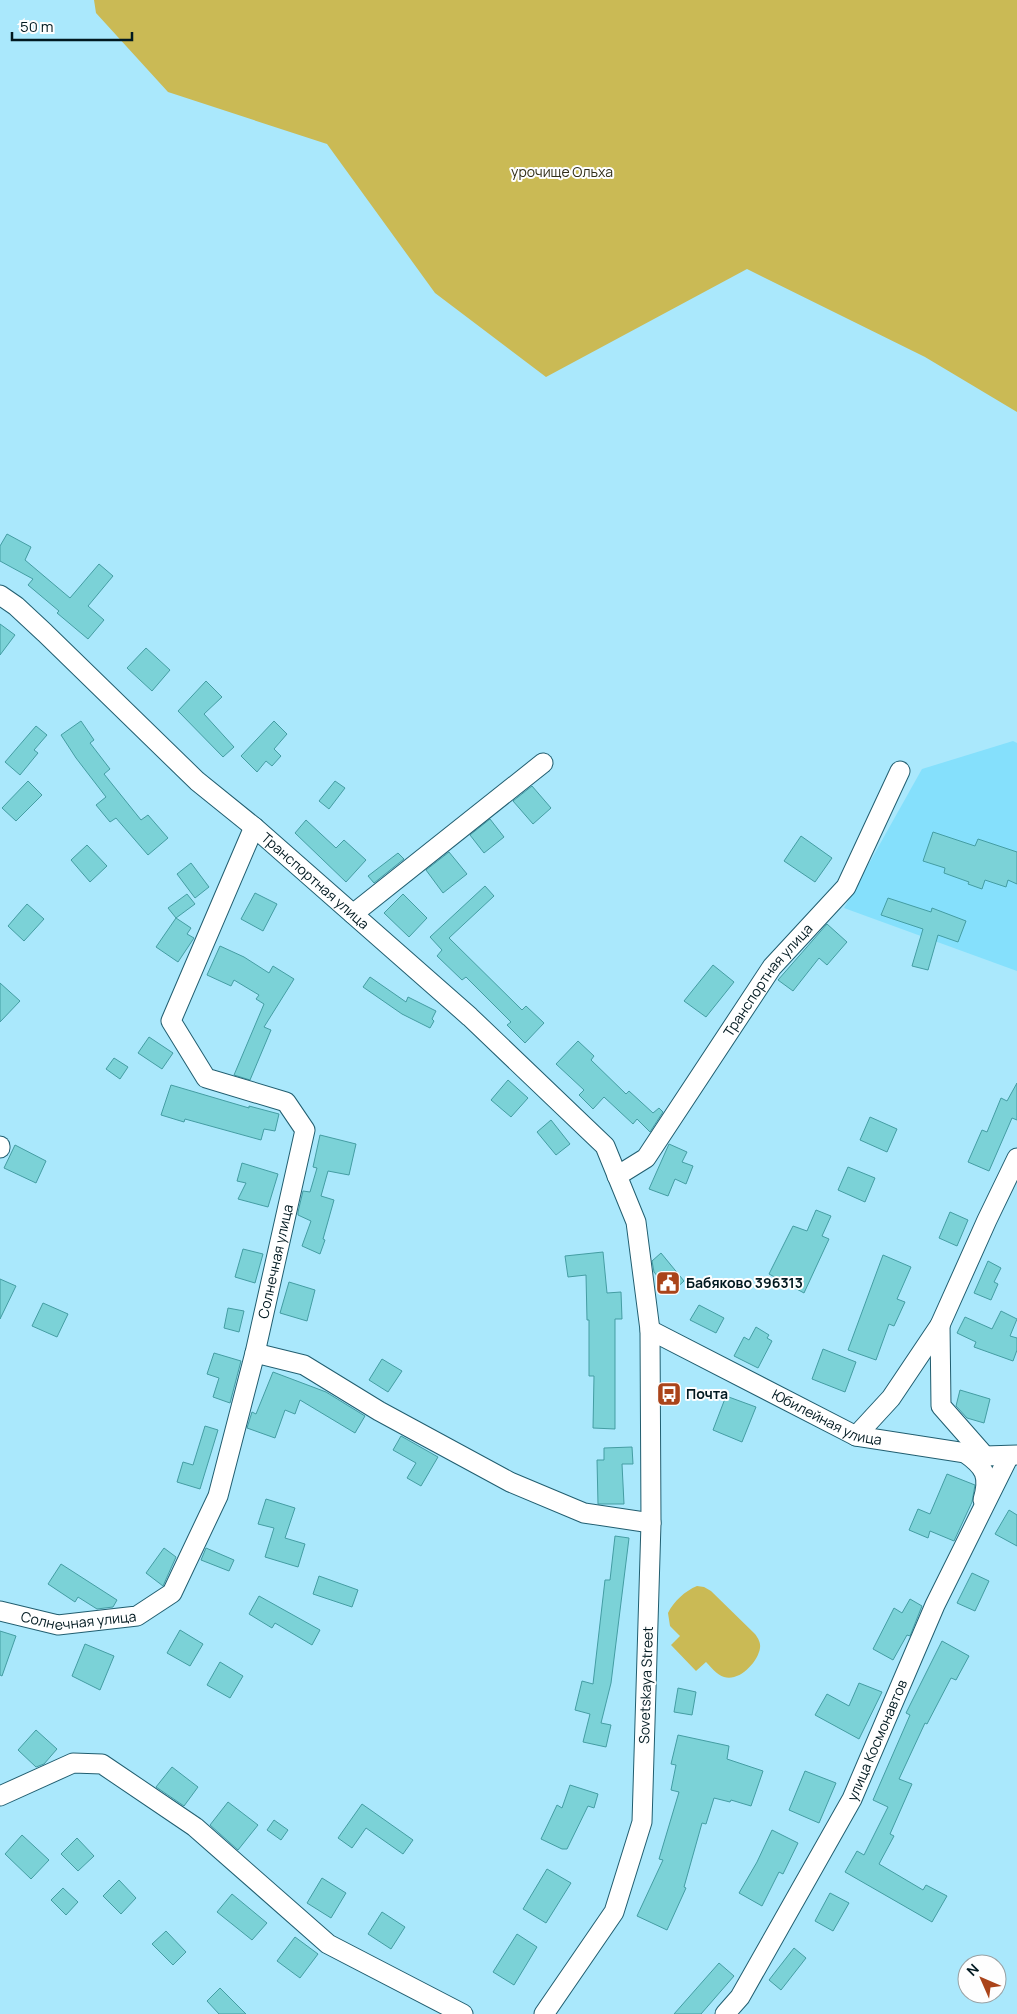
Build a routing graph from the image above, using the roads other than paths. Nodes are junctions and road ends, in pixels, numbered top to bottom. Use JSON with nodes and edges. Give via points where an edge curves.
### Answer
{"nodes":[{"id":1,"x":0,"y":595,"type":"edge"},
{"id":2,"x":544,"y":763,"type":"dead end"},
{"id":3,"x":900,"y":771,"type":"dead end"},
{"id":4,"x":254,"y":827,"type":"junction"},
{"id":5,"x":353,"y":914,"type":"junction"},
{"id":6,"x":1017,"y":1158,"type":"edge"},
{"id":7,"x":617,"y":1176,"type":"junction"},
{"id":8,"x":940,"y":1325,"type":"junction"},
{"id":9,"x":650,"y":1330,"type":"junction"},
{"id":10,"x":256,"y":1353,"type":"junction"},
{"id":11,"x":856,"y":1436,"type":"junction"},
{"id":12,"x":965,"y":1453,"type":"junction"},
{"id":13,"x":985,"y":1456,"type":"junction"},
{"id":14,"x":1014,"y":1460,"type":"edge"},
{"id":15,"x":979,"y":1515,"type":"junction"},
{"id":16,"x":651,"y":1523,"type":"junction"},
{"id":17,"x":0,"y":1611,"type":"edge"},
{"id":18,"x":0,"y":1796,"type":"edge"},
{"id":19,"x":463,"y":2014,"type":"edge"},
{"id":20,"x":544,"y":2014,"type":"edge"},
{"id":21,"x":725,"y":2014,"type":"edge"}],
"edges":[{"from":1,"to":4,"type":"street","name":"Транспортная улица","via":[[45,633],[197,781]]},
{"from":2,"to":5,"type":"street"},
{"from":3,"to":7,"type":"street","name":"Транспортная улица","via":[[846,887],[772,967],[646,1158]]},
{"from":4,"to":5,"type":"street","name":"Транспортная улица"},
{"from":4,"to":10,"type":"street","name":"Солнечная улица","via":[[171,1021],[206,1078],[286,1102],[305,1130]]},
{"from":5,"to":7,"type":"street","name":"Транспортная улица","via":[[470,1017],[605,1146]]},
{"from":6,"to":8,"type":"street"},
{"from":7,"to":9,"type":"street","name":"Транспортная улица","via":[[636,1222]]},
{"from":8,"to":11,"type":"street","via":[[891,1398]]},
{"from":8,"to":13,"type":"street","via":[[941,1406]]},
{"from":9,"to":11,"type":"street","name":"Юбилейная улица"},
{"from":9,"to":16,"type":"street","name":"Sovetskaya Street"},
{"from":10,"to":16,"type":"street","via":[[304,1365],[379,1411],[510,1482],[584,1513]]},
{"from":10,"to":17,"type":"street","name":"Солнечная улица","via":[[218,1496],[172,1593],[137,1616],[58,1625]]},
{"from":11,"to":12,"type":"street","name":"Юбилейная улица"},
{"from":12,"to":13,"type":"street","name":"Юбилейная улица"},
{"from":12,"to":15,"type":"street","via":[[980,1464],[985,1474],[987,1486]]},
{"from":13,"to":14,"type":"street","name":"Юбилейная улица"},
{"from":14,"to":15,"type":"street","name":"улица Космонавтов"},
{"from":15,"to":21,"type":"street","name":"улица Космонавтов","via":[[935,1605],[852,1799],[740,1997]]},
{"from":16,"to":20,"type":"street","name":"Sovetskaya Street","via":[[642,1822],[614,1912]]},
{"from":18,"to":19,"type":"street","via":[[73,1763],[102,1764],[195,1827],[328,1944]]}]}
